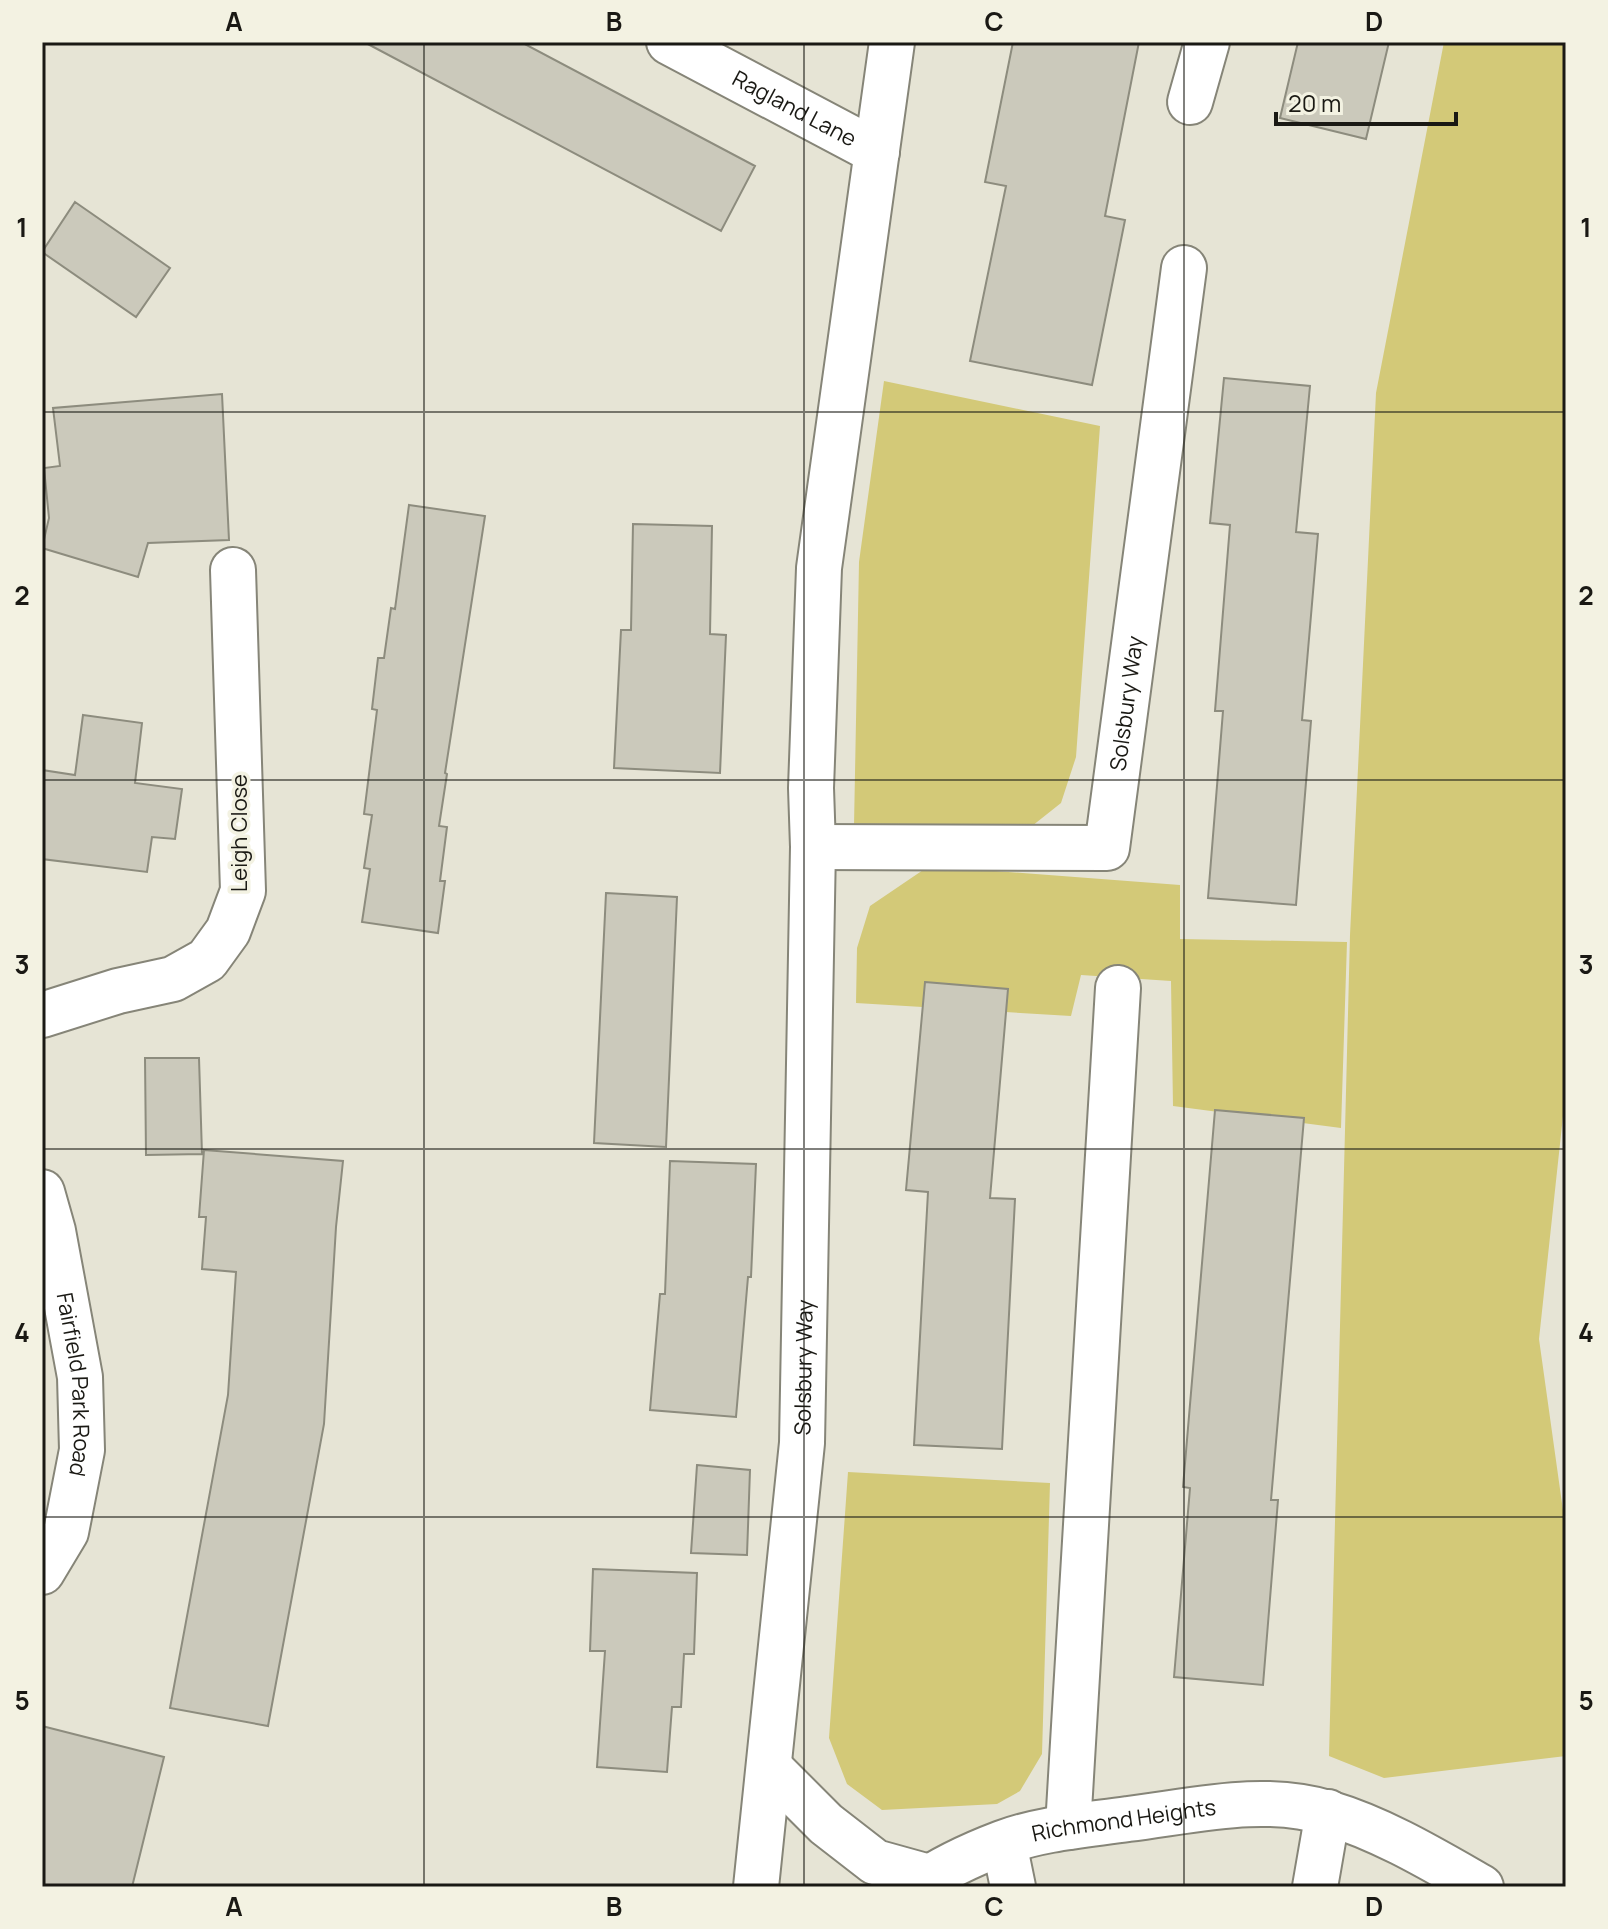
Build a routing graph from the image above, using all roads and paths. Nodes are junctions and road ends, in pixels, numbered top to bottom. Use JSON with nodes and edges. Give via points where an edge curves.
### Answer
{"nodes":[{"id":1,"x":669,"y":42,"type":"edge"},
{"id":2,"x":892,"y":42,"type":"edge"},
{"id":3,"x":1207,"y":42,"type":"edge"},
{"id":4,"x":1190,"y":102,"type":"dead end"},
{"id":5,"x":877,"y":152,"type":"junction"},
{"id":6,"x":1184,"y":268,"type":"dead end"},
{"id":7,"x":233,"y":570,"type":"dead end"},
{"id":8,"x":813,"y":847,"type":"junction"},
{"id":9,"x":1118,"y":988,"type":"dead end"},
{"id":10,"x":42,"y":1015,"type":"edge"},
{"id":11,"x":42,"y":1192,"type":"edge"},
{"id":12,"x":42,"y":1572,"type":"edge"},
{"id":13,"x":769,"y":1767,"type":"junction"},
{"id":14,"x":1328,"y":1812,"type":"junction"},
{"id":15,"x":1068,"y":1827,"type":"junction"},
{"id":16,"x":1004,"y":1843,"type":"junction"},
{"id":17,"x":922,"y":1882,"type":"edge"},
{"id":18,"x":756,"y":1887,"type":"edge"},
{"id":19,"x":1013,"y":1887,"type":"edge"},
{"id":20,"x":1315,"y":1887,"type":"edge"},
{"id":21,"x":1481,"y":1887,"type":"edge"}],
"edges":[{"from":1,"to":5,"type":"street","name":"Ragland Lane"},
{"from":2,"to":5,"type":"street","name":"Solsbury Way"},
{"from":3,"to":4,"type":"street"},
{"from":5,"to":8,"type":"street","name":"Solsbury Way","via":[[819,568]]},
{"from":6,"to":8,"type":"street","name":"Solsbury Way","via":[[1107,848]]},
{"from":7,"to":10,"type":"street","name":"Leigh Close","via":[[243,891],[228,931],[207,960],[173,979]]},
{"from":8,"to":13,"type":"street","name":"Solsbury Way","via":[[802,1443]]},
{"from":9,"to":15,"type":"street"},
{"from":11,"to":12,"type":"street","name":"Fairfield Park Road","via":[[80,1377],[82,1450],[66,1532]]},
{"from":13,"to":17,"type":"street","name":"Richmond Heights","via":[[826,1824],[875,1862]]},
{"from":13,"to":18,"type":"street","name":"Solsbury Way"},
{"from":14,"to":15,"type":"street","name":"Richmond Heights","via":[[1286,1804],[1235,1805]]},
{"from":14,"to":20,"type":"street"},
{"from":14,"to":21,"type":"street","name":"Richmond Heights","via":[[1400,1841]]},
{"from":15,"to":16,"type":"street","name":"Richmond Heights"},
{"from":16,"to":17,"type":"street","name":"Richmond Heights"},
{"from":16,"to":19,"type":"street"}]}
